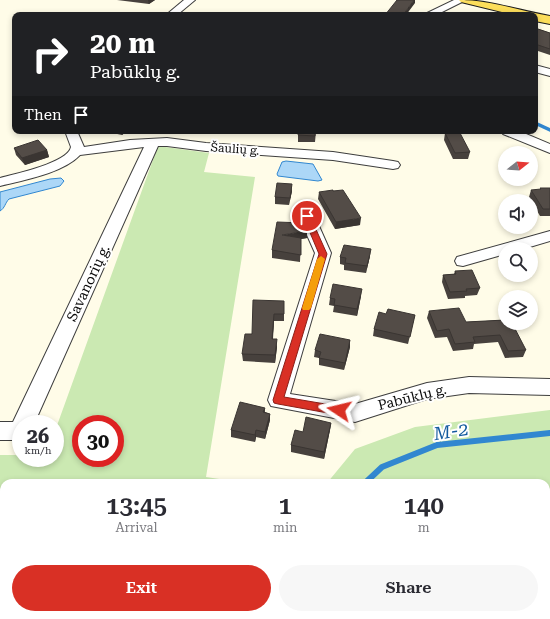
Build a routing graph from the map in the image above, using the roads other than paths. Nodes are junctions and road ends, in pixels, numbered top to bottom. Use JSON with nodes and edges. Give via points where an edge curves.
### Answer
{"nodes":[{"id":1,"x":190,"y":0,"type":"edge"},
{"id":2,"x":462,"y":0,"type":"edge"},
{"id":3,"x":465,"y":0,"type":"edge"},
{"id":4,"x":488,"y":3,"type":"edge"},
{"id":5,"x":175,"y":12,"type":"edge"},
{"id":6,"x":435,"y":12,"type":"edge"},
{"id":7,"x":518,"y":12,"type":"edge"},
{"id":8,"x":538,"y":18,"type":"edge"},
{"id":9,"x":550,"y":20,"type":"edge"},
{"id":10,"x":538,"y":69,"type":"edge"},
{"id":11,"x":550,"y":73,"type":"edge"},
{"id":12,"x":72,"y":134,"type":"edge"},
{"id":13,"x":172,"y":134,"type":"edge"},
{"id":14,"x":515,"y":134,"type":"edge"},
{"id":15,"x":160,"y":142,"type":"junction"},
{"id":16,"x":550,"y":149,"type":"edge"},
{"id":17,"x":76,"y":152,"type":"junction"},
{"id":18,"x":393,"y":165,"type":"dead end"},
{"id":19,"x":0,"y":182,"type":"edge"},
{"id":20,"x":307,"y":216,"type":"dead end"},
{"id":21,"x":550,"y":236,"type":"edge"},
{"id":22,"x":463,"y":261,"type":"dead end"},
{"id":23,"x":550,"y":387,"type":"edge"},
{"id":24,"x":27,"y":415,"type":"edge"},
{"id":25,"x":0,"y":431,"type":"edge"},
{"id":26,"x":12,"y":431,"type":"edge"}],
"edges":[{"from":1,"to":5,"type":"street"},
{"from":2,"to":6,"type":"street"},
{"from":3,"to":4,"type":"main road"},
{"from":4,"to":7,"type":"main road"},
{"from":8,"to":9,"type":"main road"},
{"from":10,"to":11,"type":"street"},
{"from":12,"to":17,"type":"street","via":[[77,146]]},
{"from":13,"to":15,"type":"street","name":"Savanorių g."},
{"from":14,"to":16,"type":"street"},
{"from":15,"to":17,"type":"street","name":"Šaulių g."},
{"from":15,"to":18,"type":"street","name":"Šaulių g.","via":[[333,156]]},
{"from":15,"to":24,"type":"street","name":"Savanorių g."},
{"from":17,"to":19,"type":"street","via":[[70,158],[46,169]]},
{"from":20,"to":23,"type":"street","name":"Pabūklų g.","via":[[323,254],[278,400],[355,413],[427,391],[469,385]]},
{"from":21,"to":22,"type":"street"},
{"from":25,"to":26,"type":"street"}]}
